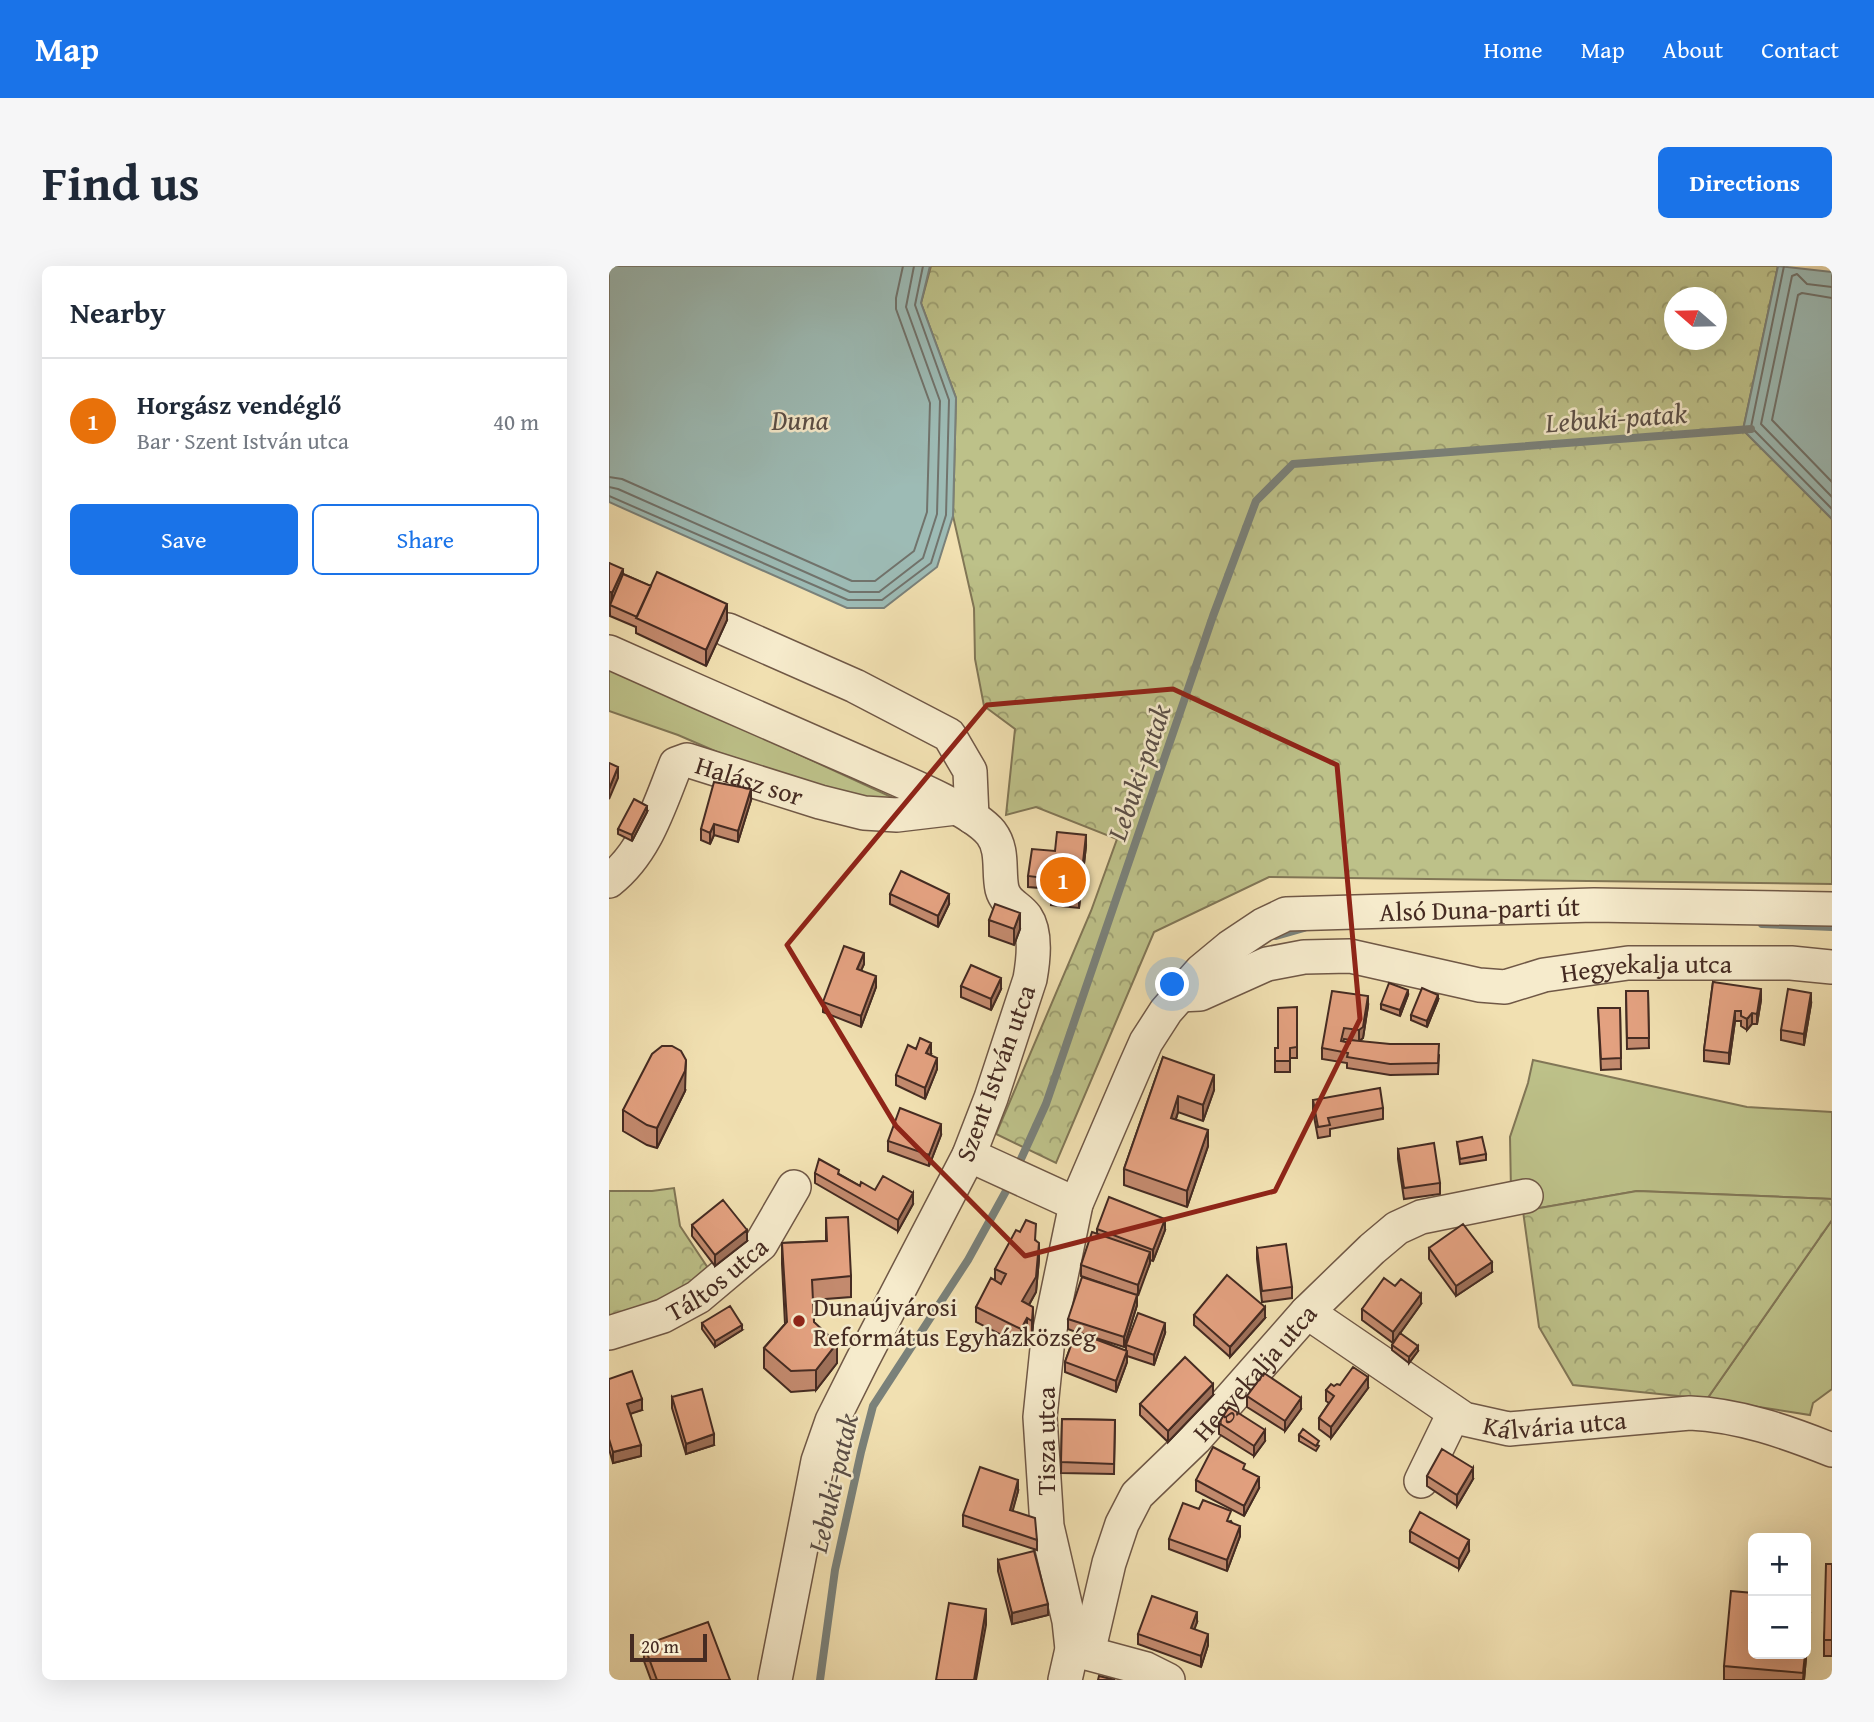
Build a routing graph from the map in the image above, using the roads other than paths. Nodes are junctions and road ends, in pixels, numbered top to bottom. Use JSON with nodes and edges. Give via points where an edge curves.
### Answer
{"nodes":[{"id":1,"x":728,"y":630,"type":"dead end"},
{"id":2,"x":609,"y":652,"type":"edge"},
{"id":3,"x":964,"y":813,"type":"junction"},
{"id":4,"x":609,"y":881,"type":"edge"},
{"id":5,"x":1007,"y":901,"type":"joint"},
{"id":6,"x":1832,"y":909,"type":"edge"},
{"id":7,"x":1832,"y":967,"type":"edge"},
{"id":8,"x":1172,"y":1003,"type":"junction"},
{"id":9,"x":980,"y":1160,"type":"junction"},
{"id":10,"x":794,"y":1187,"type":"dead end"},
{"id":11,"x":1526,"y":1196,"type":"dead end"},
{"id":12,"x":1076,"y":1204,"type":"junction"},
{"id":13,"x":1307,"y":1312,"type":"junction"},
{"id":14,"x":609,"y":1333,"type":"edge"},
{"id":15,"x":1454,"y":1413,"type":"junction"},
{"id":16,"x":1832,"y":1450,"type":"edge"},
{"id":17,"x":1421,"y":1481,"type":"dead end"},
{"id":18,"x":1075,"y":1661,"type":"edge"},
{"id":19,"x":775,"y":1680,"type":"edge"},
{"id":20,"x":1168,"y":1680,"type":"edge"}],
"edges":[{"from":1,"to":3,"type":"street","via":[[855,686],[949,736],[970,771]]},
{"from":2,"to":3,"type":"street","name":"Halász sor","via":[[900,780]]},
{"from":3,"to":4,"type":"street","name":"Halász sor","via":[[865,813],[687,760],[676,765],[639,849]]},
{"from":3,"to":5,"type":"street","name":"Halász sor","via":[[990,832],[997,844]]},
{"from":5,"to":9,"type":"street","name":"Szent István utca","via":[[1026,918],[1033,961]]},
{"from":6,"to":8,"type":"street","name":"Alsó Duna-parti út","via":[[1606,905],[1286,914],[1230,947]]},
{"from":7,"to":8,"type":"street","name":"Hegyekalja utca","via":[[1628,963],[1544,975],[1505,987],[1350,956],[1304,957],[1268,964]]},
{"from":8,"to":12,"type":"street","name":"Tisza utca","via":[[1146,1042]]},
{"from":9,"to":12,"type":"street"},
{"from":9,"to":19,"type":"street","name":"Szent István utca","via":[[915,1254],[832,1421],[810,1492]]},
{"from":10,"to":14,"type":"street","name":"Táltos utca","via":[[761,1244],[707,1290],[663,1316]]},
{"from":11,"to":13,"type":"street","name":"Hegyekalja utca","via":[[1421,1217],[1397,1228]]},
{"from":12,"to":18,"type":"street","name":"Tisza utca","via":[[1048,1339],[1040,1417],[1047,1526]]},
{"from":13,"to":15,"type":"street","name":"Kálvária utca"},
{"from":13,"to":18,"type":"street","name":"Hegyekalja utca","via":[[1195,1439],[1137,1495],[1122,1524]]},
{"from":15,"to":16,"type":"street","name":"Kálvária utca","via":[[1509,1429],[1720,1414]]},
{"from":15,"to":17,"type":"street"},
{"from":18,"to":20,"type":"street","via":[[1146,1669]]}]}
